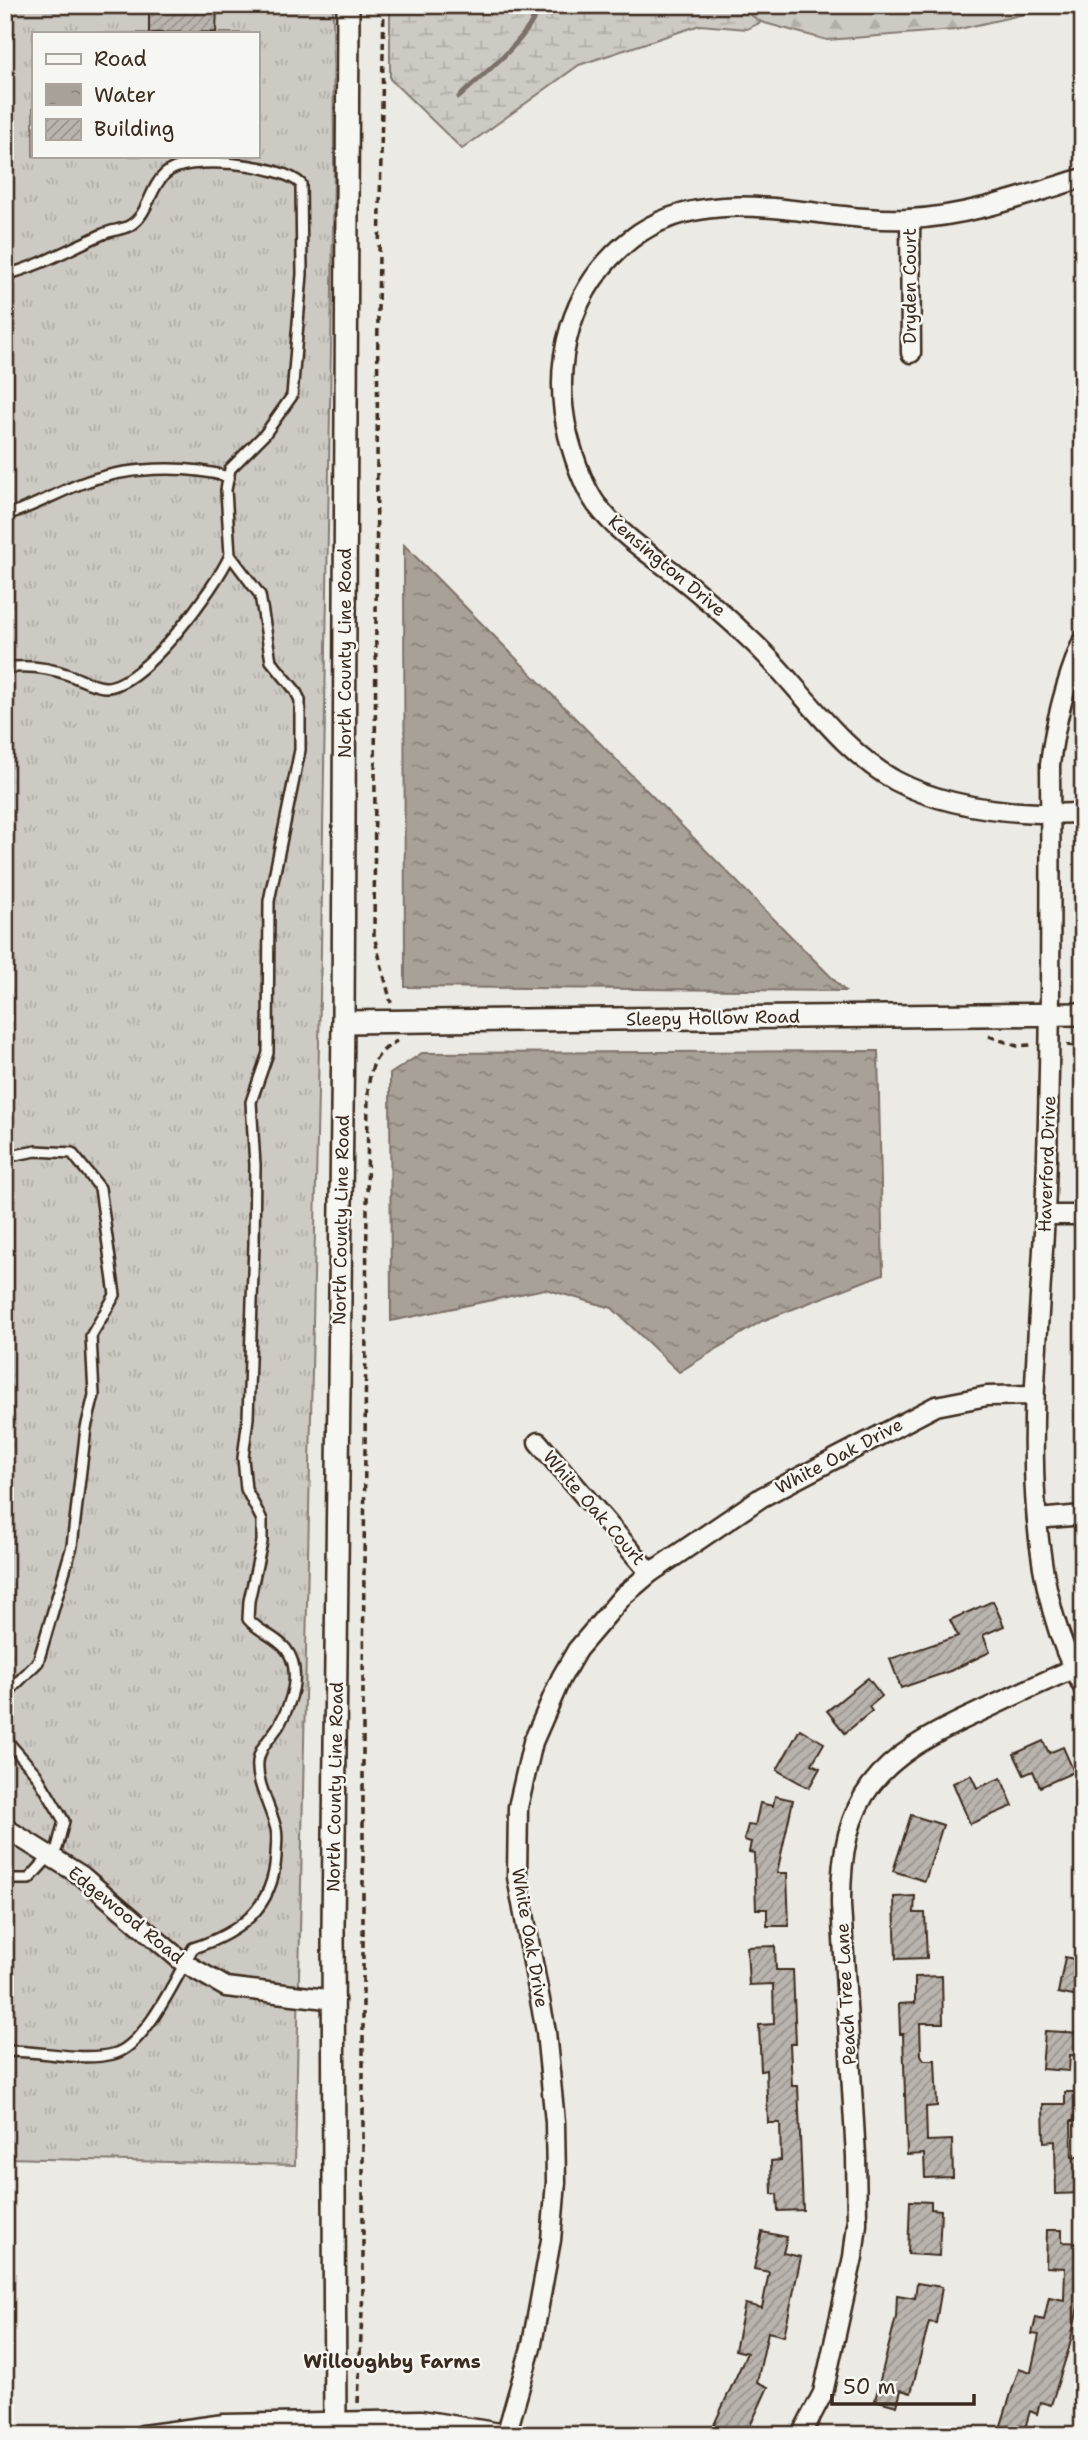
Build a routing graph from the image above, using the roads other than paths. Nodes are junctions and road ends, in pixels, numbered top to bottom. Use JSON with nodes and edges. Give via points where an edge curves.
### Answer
{"nodes":[{"id":1,"x":348,"y":5,"type":"edge"},
{"id":2,"x":1083,"y":178,"type":"edge"},
{"id":3,"x":910,"y":219,"type":"junction"},
{"id":4,"x":5,"y":275,"type":"edge"},
{"id":5,"x":911,"y":353,"type":"dead end"},
{"id":6,"x":229,"y":478,"type":"junction"},
{"id":7,"x":5,"y":515,"type":"edge"},
{"id":8,"x":230,"y":555,"type":"junction"},
{"id":9,"x":1083,"y":639,"type":"edge"},
{"id":10,"x":5,"y":667,"type":"edge"},
{"id":11,"x":1083,"y":813,"type":"edge"},
{"id":12,"x":1051,"y":814,"type":"junction"},
{"id":13,"x":1051,"y":1014,"type":"junction"},
{"id":14,"x":1083,"y":1014,"type":"edge"},
{"id":15,"x":343,"y":1022,"type":"junction"},
{"id":16,"x":5,"y":1157,"type":"edge"},
{"id":17,"x":1046,"y":1215,"type":"junction"},
{"id":18,"x":1083,"y":1215,"type":"edge"},
{"id":19,"x":1033,"y":1395,"type":"junction"},
{"id":20,"x":538,"y":1442,"type":"dead end"},
{"id":21,"x":1083,"y":1515,"type":"edge"},
{"id":22,"x":1037,"y":1519,"type":"junction"},
{"id":23,"x":650,"y":1573,"type":"junction"},
{"id":24,"x":1073,"y":1669,"type":"junction"},
{"id":25,"x":1083,"y":1687,"type":"edge"},
{"id":26,"x":5,"y":1701,"type":"edge"},
{"id":27,"x":5,"y":1731,"type":"edge"},
{"id":28,"x":5,"y":1828,"type":"edge"},
{"id":29,"x":50,"y":1856,"type":"junction"},
{"id":30,"x":5,"y":1879,"type":"edge"},
{"id":31,"x":184,"y":1964,"type":"junction"},
{"id":32,"x":335,"y":2000,"type":"junction"},
{"id":33,"x":5,"y":2051,"type":"edge"},
{"id":34,"x":335,"y":2428,"type":"edge"},
{"id":35,"x":510,"y":2433,"type":"edge"},
{"id":36,"x":143,"y":2435,"type":"edge"},
{"id":37,"x":801,"y":2435,"type":"edge"}],
"edges":[{"from":1,"to":15,"type":"street","name":"North County Line Road"},
{"from":2,"to":3,"type":"street","name":"Kensington Drive","via":[[997,204]]},
{"from":3,"to":5,"type":"street","name":"Dryden Court"},
{"from":3,"to":12,"type":"street","name":"Kensington Drive","via":[[715,208],[689,212],[645,229],[600,269],[573,315],[560,377],[569,439],[595,502],[615,526],[722,613],[786,674],[845,742],[876,768],[908,786],[972,806]]},
{"from":4,"to":6,"type":"lane","via":[[130,225],[173,167],[236,165],[295,177],[302,184],[302,248],[292,396],[265,434],[230,469]]},
{"from":6,"to":7,"type":"lane","via":[[210,472],[130,472],[82,482]]},
{"from":6,"to":8,"type":"lane"},
{"from":8,"to":10,"type":"lane","via":[[193,615],[120,686],[104,687],[45,667]]},
{"from":8,"to":31,"type":"lane","via":[[260,595],[271,661],[300,700],[300,750],[269,901],[268,1053],[251,1102],[254,1244],[243,1458],[246,1489],[262,1520],[248,1619],[287,1651],[295,1687],[258,1760],[277,1832],[275,1871],[268,1893],[258,1910],[214,1941],[193,1948]]},
{"from":9,"to":12,"type":"street","name":"Haverford Drive","via":[[1055,723]]},
{"from":11,"to":12,"type":"street","name":"Kensington Drive"},
{"from":12,"to":13,"type":"street","name":"Haverford Drive"},
{"from":13,"to":14,"type":"street","name":"Sleepy Hollow Road"},
{"from":13,"to":15,"type":"street","name":"Sleepy Hollow Road"},
{"from":13,"to":17,"type":"street","name":"Haverford Drive"},
{"from":15,"to":32,"type":"street","name":"North County Line Road"},
{"from":16,"to":26,"type":"lane","via":[[36,1151],[72,1153],[100,1188],[115,1295],[91,1336],[94,1395],[72,1546],[38,1662]]},
{"from":17,"to":18,"type":"street"},
{"from":17,"to":19,"type":"street","name":"Haverford Drive"},
{"from":19,"to":22,"type":"street","name":"Haverford Drive"},
{"from":19,"to":23,"type":"street","name":"White Oak Drive","via":[[965,1399],[921,1412],[761,1497]]},
{"from":20,"to":23,"type":"street","name":"White Oak Court"},
{"from":21,"to":22,"type":"street"},
{"from":22,"to":24,"type":"street","name":"Haverford Drive","via":[[1050,1603]]},
{"from":23,"to":35,"type":"street","name":"White Oak Drive","via":[[599,1623],[561,1678],[533,1742],[520,1797],[517,1877],[546,2032],[556,2182],[551,2240],[532,2344]]},
{"from":24,"to":25,"type":"street","name":"Haverford Drive"},
{"from":24,"to":37,"type":"street","name":"Peach Tree Lane","via":[[908,1748],[866,1792],[849,1827],[841,1905],[857,2224],[823,2393]]},
{"from":27,"to":29,"type":"lane","via":[[64,1821],[57,1848]]},
{"from":28,"to":29,"type":"street","name":"Edgewood Road"},
{"from":29,"to":30,"type":"lane","via":[[29,1879]]},
{"from":29,"to":31,"type":"street","name":"Edgewood Road","via":[[102,1892]]},
{"from":31,"to":32,"type":"street","name":"Edgewood Road","via":[[226,1987]]},
{"from":31,"to":33,"type":"lane","via":[[129,2048],[95,2056]]},
{"from":32,"to":34,"type":"street","name":"North County Line Road"},
{"from":34,"to":35,"type":"street","via":[[421,2420]]},
{"from":34,"to":36,"type":"street","via":[[223,2424]]}]}
